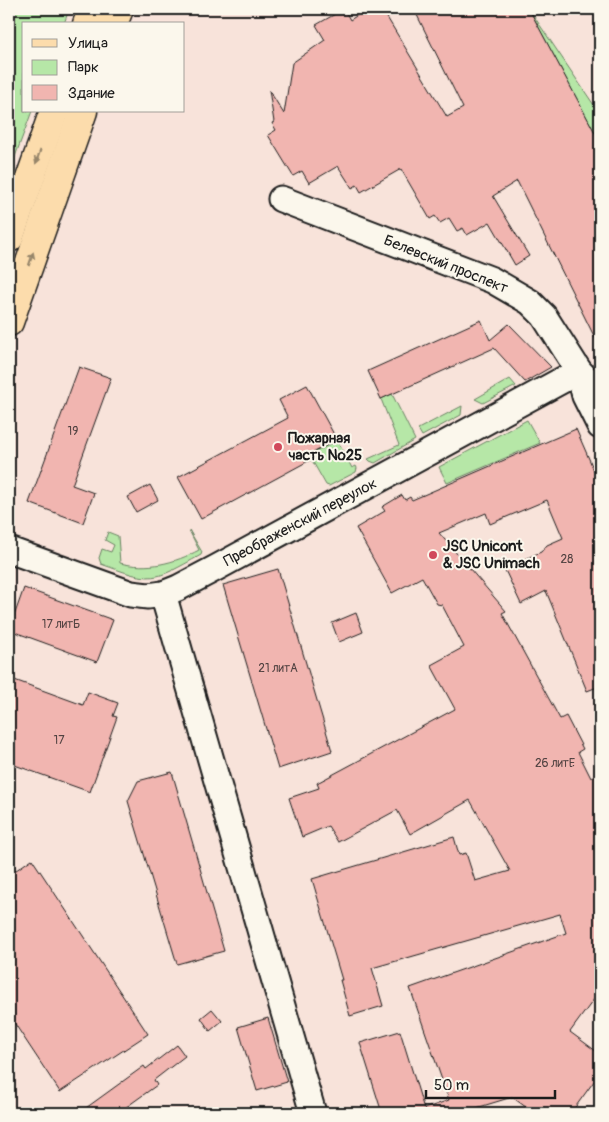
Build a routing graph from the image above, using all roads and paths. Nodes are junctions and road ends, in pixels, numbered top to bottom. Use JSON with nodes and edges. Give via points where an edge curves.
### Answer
{"nodes":[{"id":1,"x":93,"y":9,"type":"edge"},
{"id":2,"x":119,"y":9,"type":"edge"},
{"id":3,"x":88,"y":22,"type":"edge"},
{"id":4,"x":115,"y":22,"type":"edge"},
{"id":5,"x":54,"y":112,"type":"edge"},
{"id":6,"x":83,"y":112,"type":"edge"},
{"id":7,"x":281,"y":199,"type":"dead end"},
{"id":8,"x":9,"y":238,"type":"edge"},
{"id":9,"x":9,"y":322,"type":"edge"},
{"id":10,"x":579,"y":372,"type":"junction"},
{"id":11,"x":600,"y":393,"type":"edge"},
{"id":12,"x":600,"y":426,"type":"edge"},
{"id":13,"x":9,"y":550,"type":"edge"},
{"id":14,"x":163,"y":594,"type":"junction"},
{"id":15,"x":313,"y":1113,"type":"edge"}],
"edges":[{"from":1,"to":3,"type":"main road"},
{"from":2,"to":4,"type":"main road"},
{"from":5,"to":8,"type":"main road","one_way":true},
{"from":9,"to":6,"type":"main road","one_way":true},
{"from":7,"to":10,"type":"street","name":"Белевский проспект","via":[[513,291],[544,316]]},
{"from":10,"to":11,"type":"street","name":"Белевский проспект"},
{"from":10,"to":12,"type":"street","name":"Белевский проспект","via":[[585,396]]},
{"from":10,"to":14,"type":"street","name":"Преображенский переулок"},
{"from":13,"to":14,"type":"street","name":"Преображенский переулок","via":[[131,594]]},
{"from":14,"to":15,"type":"street"}]}
